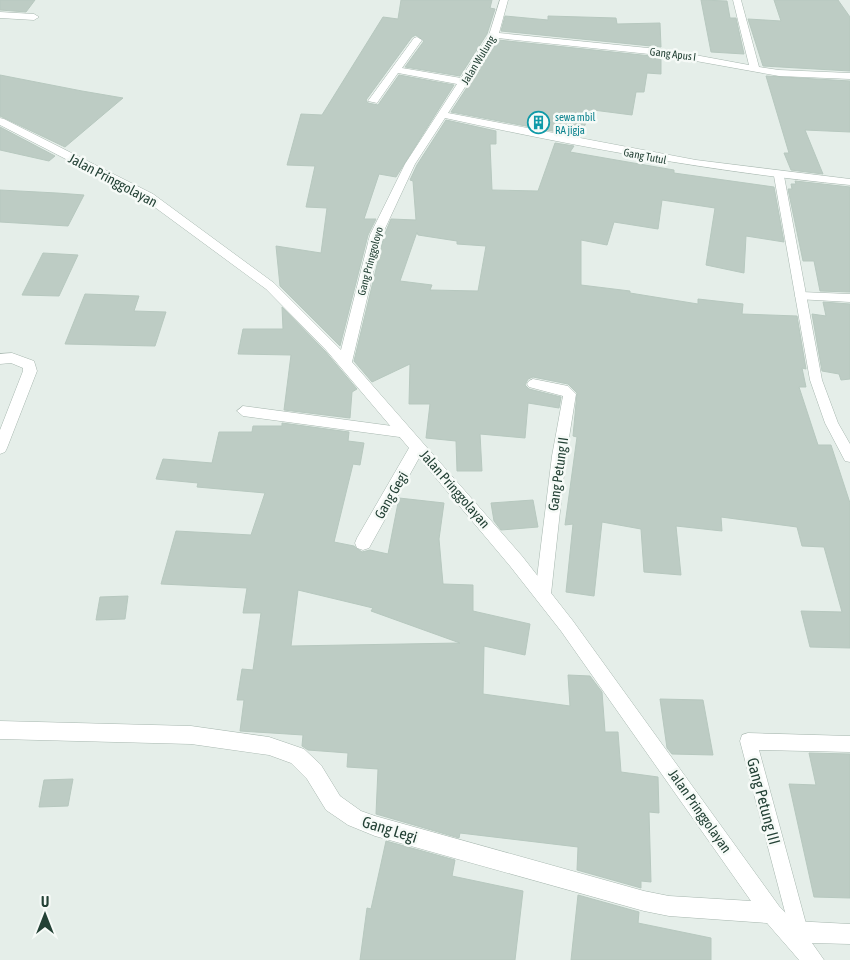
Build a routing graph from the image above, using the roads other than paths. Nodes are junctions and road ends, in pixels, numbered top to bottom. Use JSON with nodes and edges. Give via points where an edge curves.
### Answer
{"nodes":[{"id":1,"x":504,"y":0,"type":"edge"},
{"id":2,"x":738,"y":0,"type":"edge"},
{"id":3,"x":0,"y":15,"type":"edge"},
{"id":4,"x":34,"y":17,"type":"dead end"},
{"id":5,"x":494,"y":35,"type":"junction"},
{"id":6,"x":417,"y":40,"type":"dead end"},
{"id":7,"x":756,"y":69,"type":"junction"},
{"id":8,"x":395,"y":70,"type":"junction"},
{"id":9,"x":850,"y":76,"type":"edge"},
{"id":10,"x":465,"y":82,"type":"junction"},
{"id":11,"x":373,"y":101,"type":"dead end"},
{"id":12,"x":443,"y":115,"type":"junction"},
{"id":13,"x":0,"y":121,"type":"edge"},
{"id":14,"x":779,"y":176,"type":"junction"},
{"id":15,"x":850,"y":182,"type":"edge"},
{"id":16,"x":801,"y":296,"type":"junction"},
{"id":17,"x":850,"y":298,"type":"edge"},
{"id":18,"x":0,"y":358,"type":"edge"},
{"id":19,"x":345,"y":362,"type":"junction"},
{"id":20,"x":533,"y":384,"type":"dead end"},
{"id":21,"x":243,"y":411,"type":"dead end"},
{"id":22,"x":407,"y":433,"type":"junction"},
{"id":23,"x":418,"y":446,"type":"junction"},
{"id":24,"x":0,"y":448,"type":"edge"},
{"id":25,"x":850,"y":457,"type":"edge"},
{"id":26,"x":363,"y":543,"type":"dead end"},
{"id":27,"x":543,"y":594,"type":"junction"},
{"id":28,"x":0,"y":730,"type":"edge"},
{"id":29,"x":850,"y":744,"type":"edge"},
{"id":30,"x":772,"y":913,"type":"junction"},
{"id":31,"x":792,"y":931,"type":"junction"},
{"id":32,"x":850,"y":934,"type":"edge"},
{"id":33,"x":813,"y":960,"type":"edge"}],
"edges":[{"from":1,"to":5,"type":"street","name":"Jalan Wulung"},
{"from":2,"to":7,"type":"street"},
{"from":3,"to":4,"type":"street"},
{"from":5,"to":7,"type":"street","name":"Gang Apus I","via":[[668,52]]},
{"from":5,"to":10,"type":"street","name":"Jalan Wulung"},
{"from":6,"to":8,"type":"street"},
{"from":7,"to":9,"type":"street","name":"Gang Apus I"},
{"from":8,"to":10,"type":"street"},
{"from":8,"to":11,"type":"street"},
{"from":10,"to":12,"type":"street","name":"Jalan Wulung"},
{"from":12,"to":14,"type":"street","name":"Gang Tutul","via":[[672,161]]},
{"from":12,"to":19,"type":"street","name":"Gang Pringgoloyo","via":[[410,164],[376,234]]},
{"from":13,"to":19,"type":"street","name":"Jalan Pringgolayan","via":[[150,197],[270,286]]},
{"from":14,"to":15,"type":"street","name":"Gang Tutul"},
{"from":14,"to":16,"type":"lane"},
{"from":16,"to":17,"type":"street"},
{"from":16,"to":25,"type":"lane","via":[[816,380],[832,423]]},
{"from":18,"to":24,"type":"street","via":[[20,360],[29,365],[30,371]]},
{"from":19,"to":22,"type":"street","name":"Jalan Pringgolayan"},
{"from":20,"to":27,"type":"lane","name":"Gang Petung II","via":[[564,389],[570,394],[559,456]]},
{"from":21,"to":22,"type":"lane"},
{"from":22,"to":23,"type":"street","name":"Jalan Pringgolayan"},
{"from":23,"to":26,"type":"street","name":"Gang Gegi"},
{"from":23,"to":27,"type":"street","name":"Jalan Pringgolayan"},
{"from":27,"to":30,"type":"street","name":"Jalan Pringgolayan"},
{"from":28,"to":30,"type":"street","name":"Gang Legi","via":[[191,735],[269,746],[297,756],[314,772],[333,803],[355,818],[375,826],[644,901],[668,906]]},
{"from":29,"to":31,"type":"lane","name":"Gang Petung III","via":[[748,742]]},
{"from":30,"to":31,"type":"street","name":"Jalan Pringgolayan"},
{"from":31,"to":32,"type":"street"},
{"from":31,"to":33,"type":"street","name":"Jalan Pringgolayan"}]}
